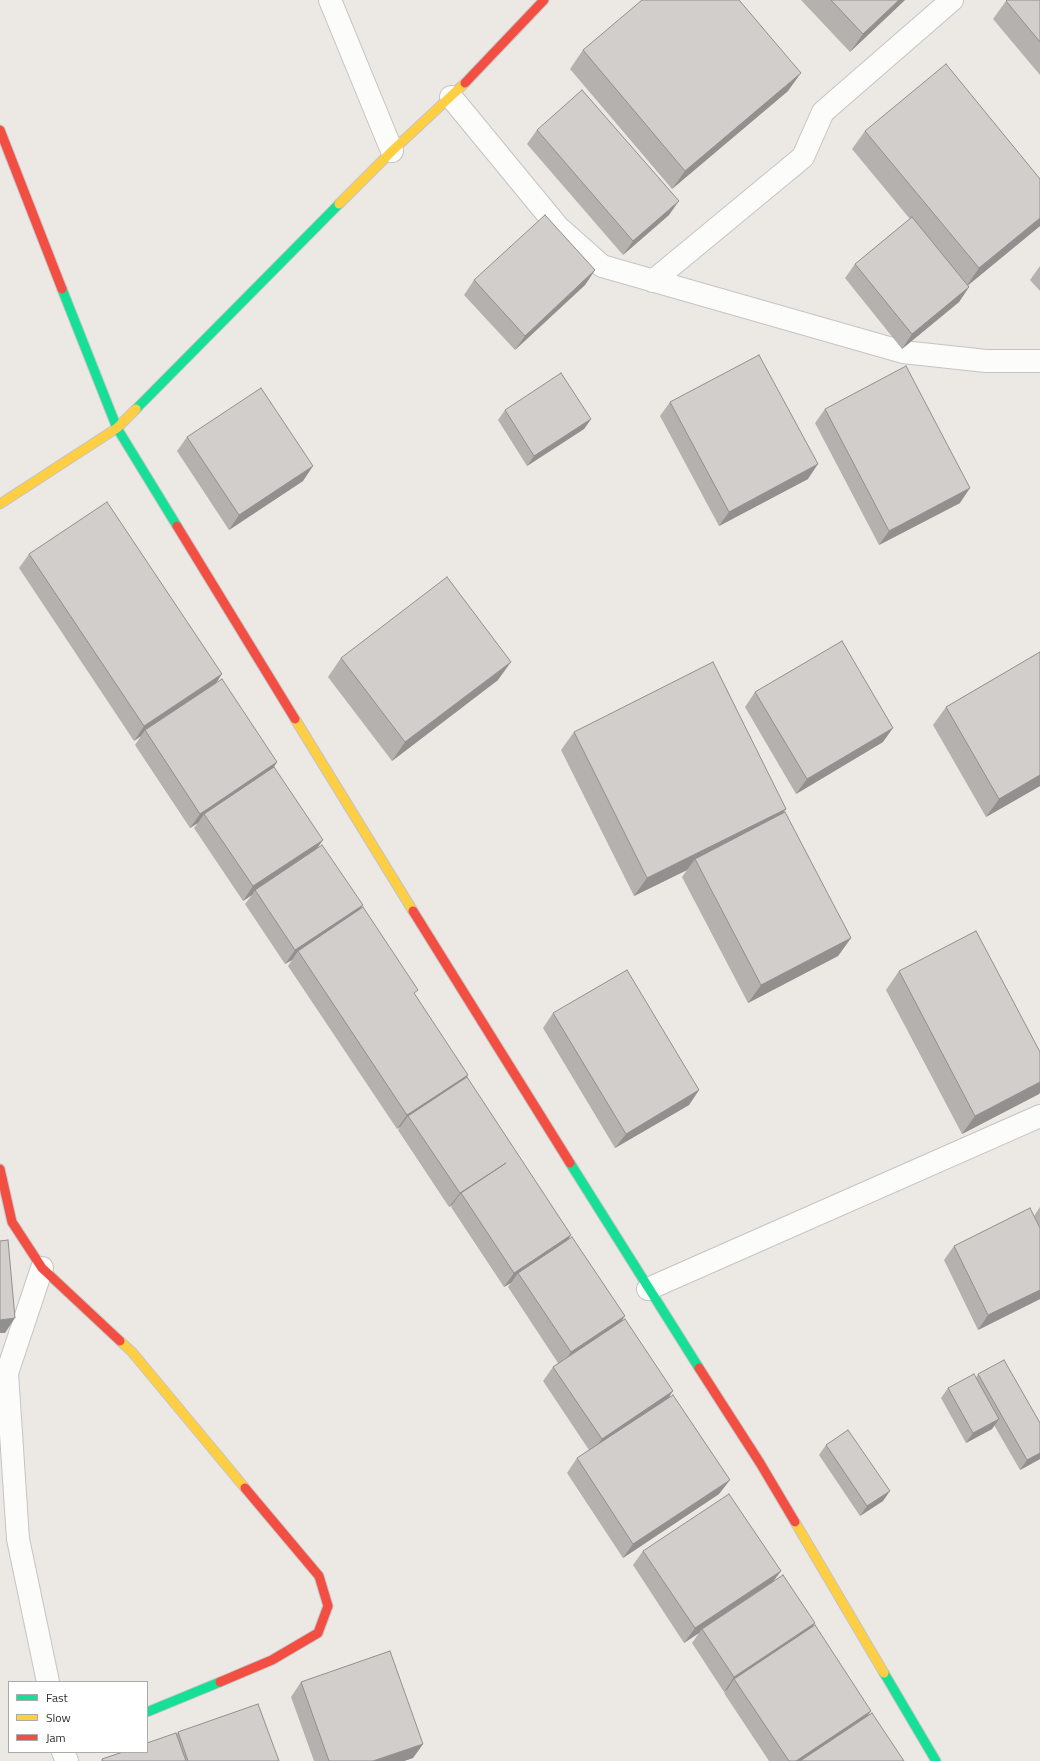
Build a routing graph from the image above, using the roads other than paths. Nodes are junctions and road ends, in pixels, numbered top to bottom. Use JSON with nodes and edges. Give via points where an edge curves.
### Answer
{"nodes":[{"id":1,"x":330,"y":0,"type":"edge"},
{"id":2,"x":544,"y":0,"type":"edge"},
{"id":3,"x":952,"y":0,"type":"edge"},
{"id":4,"x":451,"y":97,"type":"junction"},
{"id":5,"x":0,"y":130,"type":"edge"},
{"id":6,"x":392,"y":151,"type":"junction"},
{"id":7,"x":653,"y":281,"type":"junction"},
{"id":8,"x":1040,"y":361,"type":"edge"},
{"id":9,"x":117,"y":428,"type":"junction"},
{"id":10,"x":0,"y":504,"type":"edge"},
{"id":11,"x":1040,"y":1116,"type":"edge"},
{"id":12,"x":0,"y":1169,"type":"edge"},
{"id":13,"x":42,"y":1268,"type":"junction"},
{"id":14,"x":648,"y":1289,"type":"junction"},
{"id":15,"x":48,"y":1681,"type":"edge"},
{"id":16,"x":148,"y":1712,"type":"edge"},
{"id":17,"x":936,"y":1761,"type":"edge"}],
"edges":[{"from":1,"to":6,"type":"street"},
{"from":2,"to":4,"type":"street"},
{"from":3,"to":7,"type":"street","via":[[823,112],[803,157]]},
{"from":4,"to":6,"type":"street"},
{"from":4,"to":7,"type":"street","via":[[558,227],[602,266]]},
{"from":5,"to":9,"type":"street"},
{"from":6,"to":9,"type":"street"},
{"from":7,"to":8,"type":"street","via":[[904,352],[986,361]]},
{"from":9,"to":10,"type":"street"},
{"from":9,"to":14,"type":"street"},
{"from":11,"to":14,"type":"street"},
{"from":12,"to":13,"type":"street","via":[[12,1222]]},
{"from":13,"to":15,"type":"street","via":[[7,1373],[18,1539]]},
{"from":13,"to":16,"type":"street","via":[[132,1352],[319,1576],[328,1606],[318,1633],[272,1660]]},
{"from":14,"to":17,"type":"street","via":[[760,1463]]}]}
